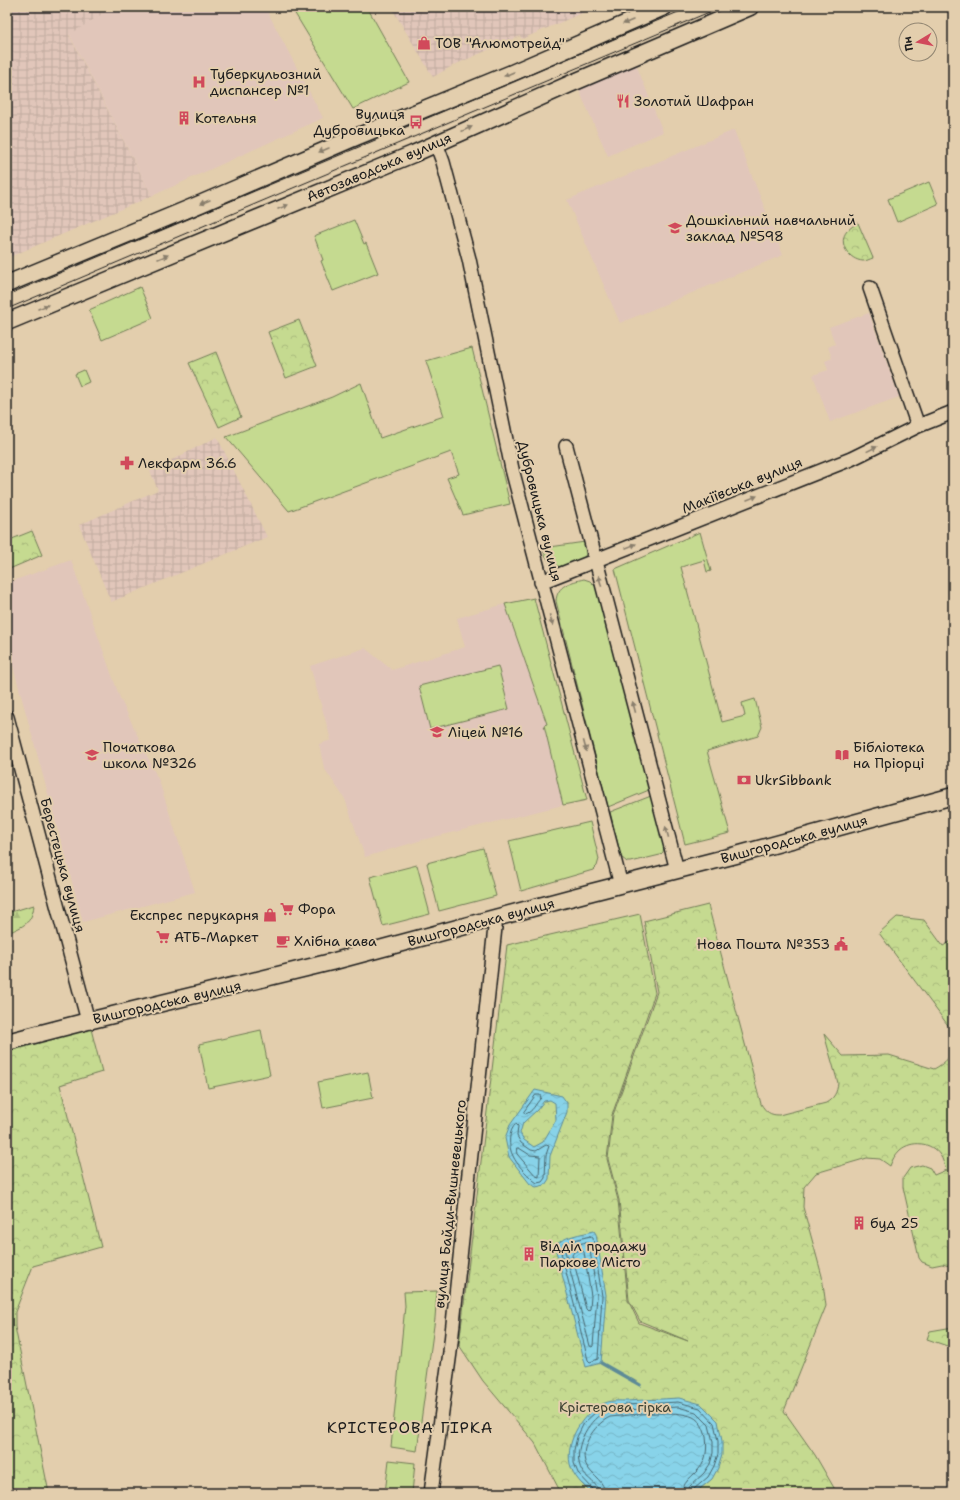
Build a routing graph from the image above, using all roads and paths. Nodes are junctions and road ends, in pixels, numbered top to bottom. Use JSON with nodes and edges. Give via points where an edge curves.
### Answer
{"nodes":[{"id":1,"x":664,"y":7,"type":"edge"},
{"id":2,"x":750,"y":7,"type":"edge"},
{"id":3,"x":436,"y":143,"type":"junction"},
{"id":4,"x":7,"y":284,"type":"edge"},
{"id":5,"x":870,"y":288,"type":"dead end"},
{"id":6,"x":7,"y":322,"type":"edge"},
{"id":7,"x":953,"y":412,"type":"edge"},
{"id":8,"x":918,"y":426,"type":"junction"},
{"id":9,"x":566,"y":446,"type":"dead end"},
{"id":10,"x":595,"y":561,"type":"junction"},
{"id":11,"x":541,"y":582,"type":"junction"},
{"id":12,"x":7,"y":717,"type":"edge"},
{"id":13,"x":953,"y":796,"type":"edge"},
{"id":14,"x":677,"y":870,"type":"junction"},
{"id":15,"x":621,"y":885,"type":"junction"},
{"id":16,"x":496,"y":918,"type":"junction"},
{"id":17,"x":88,"y":1021,"type":"junction"},
{"id":18,"x":7,"y":1042,"type":"edge"},
{"id":19,"x":431,"y":1493,"type":"edge"}],
"edges":[{"from":1,"to":4,"type":"main road","one_way":true},
{"from":3,"to":2,"type":"main road","name":"Автозаводська вулиця","one_way":true},
{"from":6,"to":3,"type":"main road","name":"Автозаводська вулиця","one_way":true},
{"from":3,"to":11,"type":"street","name":"Дубровицька вулиця","via":[[468,259],[512,469]]},
{"from":5,"to":8,"type":"street"},
{"from":7,"to":8,"type":"street","name":"Макіївська вулиця"},
{"from":10,"to":8,"type":"street","name":"Макіївська вулиця","one_way":true,"via":[[851,459]]},
{"from":9,"to":10,"type":"street"},
{"from":10,"to":11,"type":"street","name":"Макіївська вулиця"},
{"from":14,"to":10,"type":"street","one_way":true},
{"from":11,"to":15,"type":"street","name":"Дубровицька вулиця","one_way":true},
{"from":12,"to":17,"type":"street","name":"Берестецька вулиця"},
{"from":13,"to":14,"type":"main road","name":"Вишгородська вулиця"},
{"from":14,"to":15,"type":"main road","name":"Вишгородська вулиця"},
{"from":15,"to":16,"type":"main road","name":"Вишгородська вулиця"},
{"from":16,"to":17,"type":"main road","name":"Вишгородська вулиця","via":[[331,962]]},
{"from":16,"to":19,"type":"street","name":"вулиця Байди-Вишневецького","via":[[450,1352]]},
{"from":17,"to":18,"type":"main road","name":"Вишгородська вулиця"}]}
